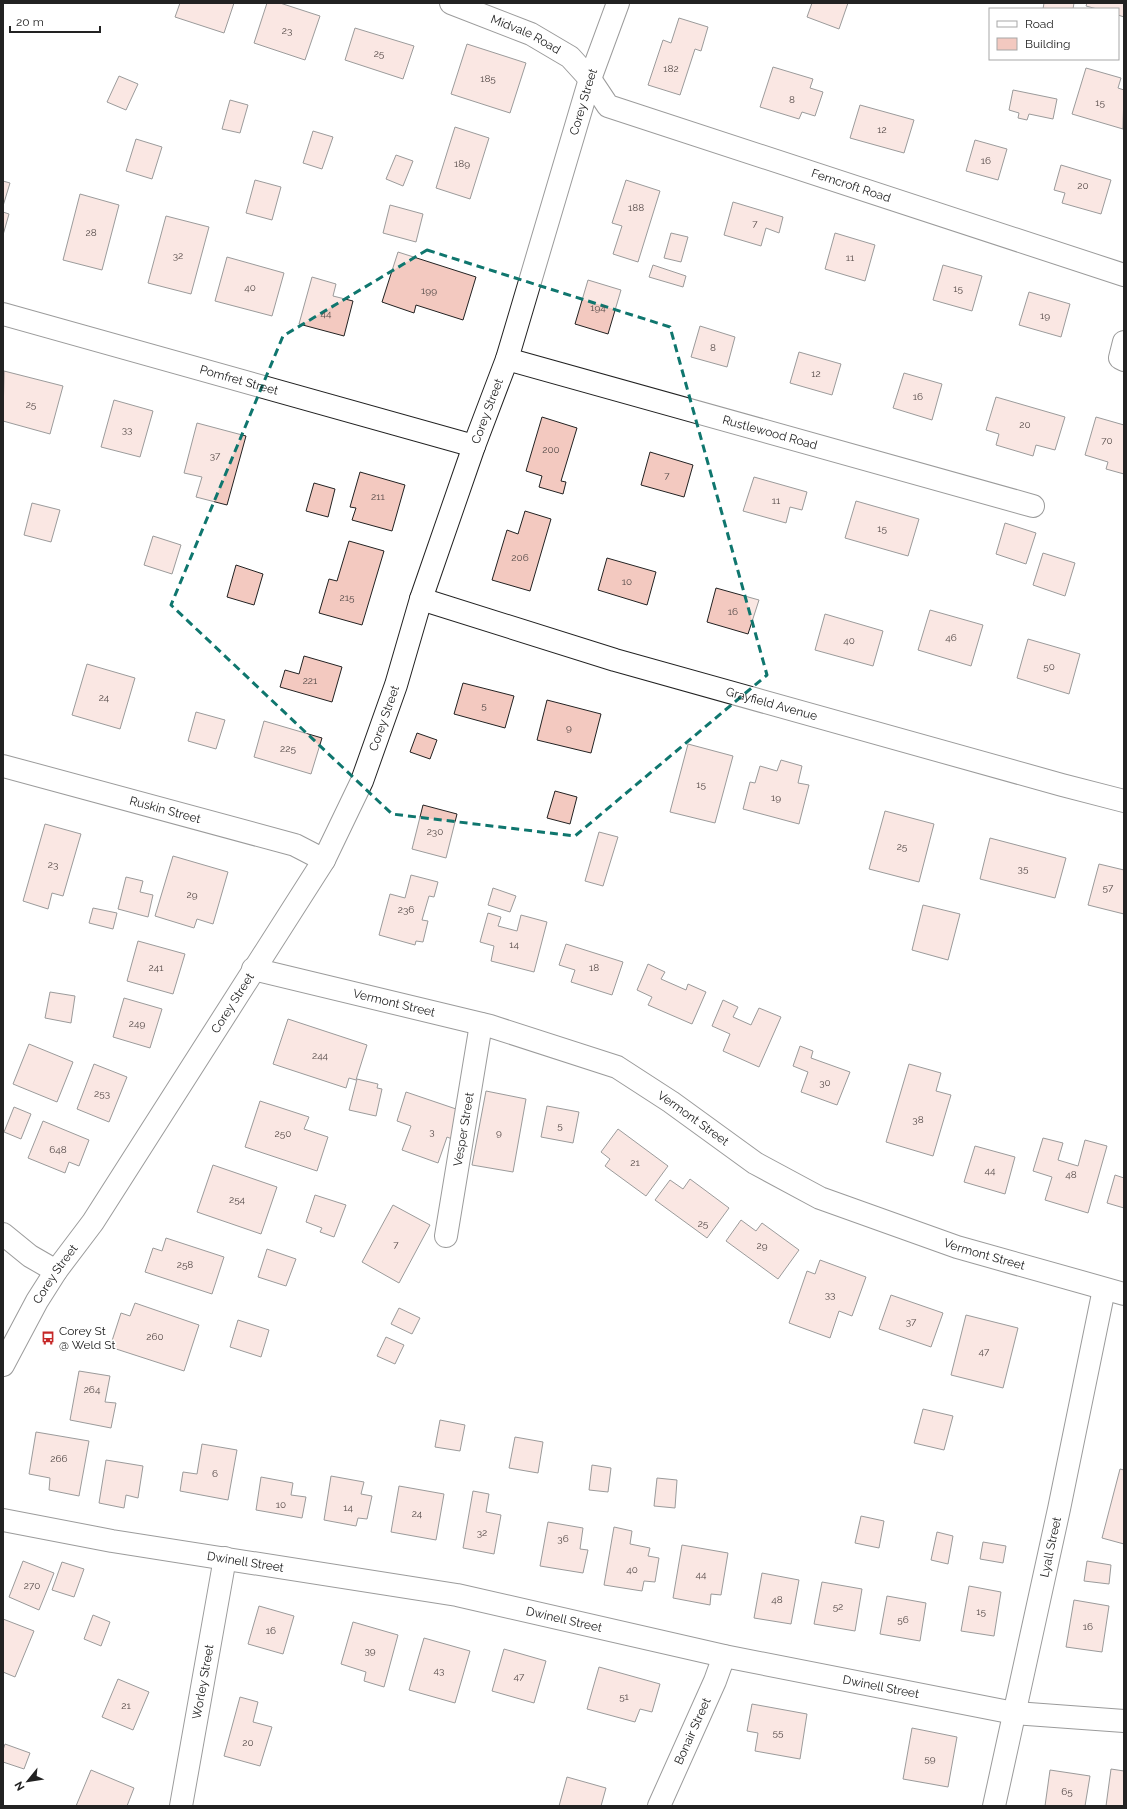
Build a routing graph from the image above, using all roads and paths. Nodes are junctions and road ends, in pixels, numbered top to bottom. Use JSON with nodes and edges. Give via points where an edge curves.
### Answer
{"nodes":[{"id":1,"x":451,"y":3,"type":"edge"},
{"id":2,"x":618,"y":3,"type":"edge"},
{"id":3,"x":590,"y":80,"type":"junction"},
{"id":4,"x":1124,"y":275,"type":"edge"},
{"id":5,"x":3,"y":314,"type":"edge"},
{"id":6,"x":507,"y":359,"type":"junction"},
{"id":7,"x":474,"y":446,"type":"junction"},
{"id":8,"x":1033,"y":506,"type":"dead end"},
{"id":9,"x":421,"y":599,"type":"junction"},
{"id":10,"x":3,"y":766,"type":"edge"},
{"id":11,"x":1124,"y":801,"type":"edge"},
{"id":12,"x":324,"y":860,"type":"junction"},
{"id":13,"x":253,"y":969,"type":"junction"},
{"id":14,"x":480,"y":1024,"type":"junction"},
{"id":15,"x":3,"y":1234,"type":"edge"},
{"id":16,"x":446,"y":1236,"type":"dead end"},
{"id":17,"x":56,"y":1271,"type":"junction"},
{"id":18,"x":1114,"y":1291,"type":"edge"},
{"id":19,"x":3,"y":1365,"type":"edge"},
{"id":20,"x":3,"y":1520,"type":"edge"},
{"id":21,"x":225,"y":1558,"type":"junction"},
{"id":22,"x":724,"y":1656,"type":"junction"},
{"id":23,"x":1014,"y":1713,"type":"junction"},
{"id":24,"x":1124,"y":1721,"type":"edge"},
{"id":25,"x":181,"y":1806,"type":"edge"},
{"id":26,"x":659,"y":1806,"type":"edge"},
{"id":27,"x":994,"y":1806,"type":"edge"}],
"edges":[{"from":1,"to":3,"type":"street","name":"Midvale Road","via":[[531,34],[570,57]]},
{"from":2,"to":3,"type":"street","name":"Corey Street"},
{"from":3,"to":4,"type":"street","name":"Ferncroft Road","via":[[608,106]]},
{"from":3,"to":6,"type":"street","name":"Corey Street"},
{"from":5,"to":7,"type":"street","name":"Pomfret Street"},
{"from":6,"to":7,"type":"street","name":"Corey Street"},
{"from":6,"to":8,"type":"street","name":"Rustlewood Road"},
{"from":7,"to":9,"type":"street","name":"Corey Street"},
{"from":9,"to":11,"type":"street","name":"Grayfield Avenue","via":[[615,660]]},
{"from":9,"to":12,"type":"street","name":"Corey Street","via":[[396,685],[362,781]]},
{"from":10,"to":12,"type":"street","name":"Ruskin Street","via":[[295,845]]},
{"from":12,"to":13,"type":"street","name":"Corey Street"},
{"from":13,"to":14,"type":"street","name":"Vermont Street"},
{"from":13,"to":17,"type":"street","name":"Corey Street","via":[[93,1222]]},
{"from":14,"to":16,"type":"street","name":"Vesper Street"},
{"from":14,"to":18,"type":"street","name":"Vermont Street","via":[[617,1067],[671,1102],[755,1163],[820,1198],[957,1247]]},
{"from":15,"to":17,"type":"street","via":[[30,1256]]},
{"from":17,"to":19,"type":"street","name":"Corey Street"},
{"from":18,"to":23,"type":"street","name":"Lyall Street"},
{"from":20,"to":21,"type":"street","name":"Dwinell Street","via":[[112,1541]]},
{"from":21,"to":22,"type":"street","name":"Dwinell Street","via":[[457,1595]]},
{"from":21,"to":25,"type":"street","name":"Worley Street"},
{"from":22,"to":23,"type":"street","name":"Dwinell Street"},
{"from":22,"to":26,"type":"street","name":"Bonair Street"},
{"from":23,"to":24,"type":"street","name":"Dwinell Street"},
{"from":23,"to":27,"type":"street","name":"Lyall Street"}]}
